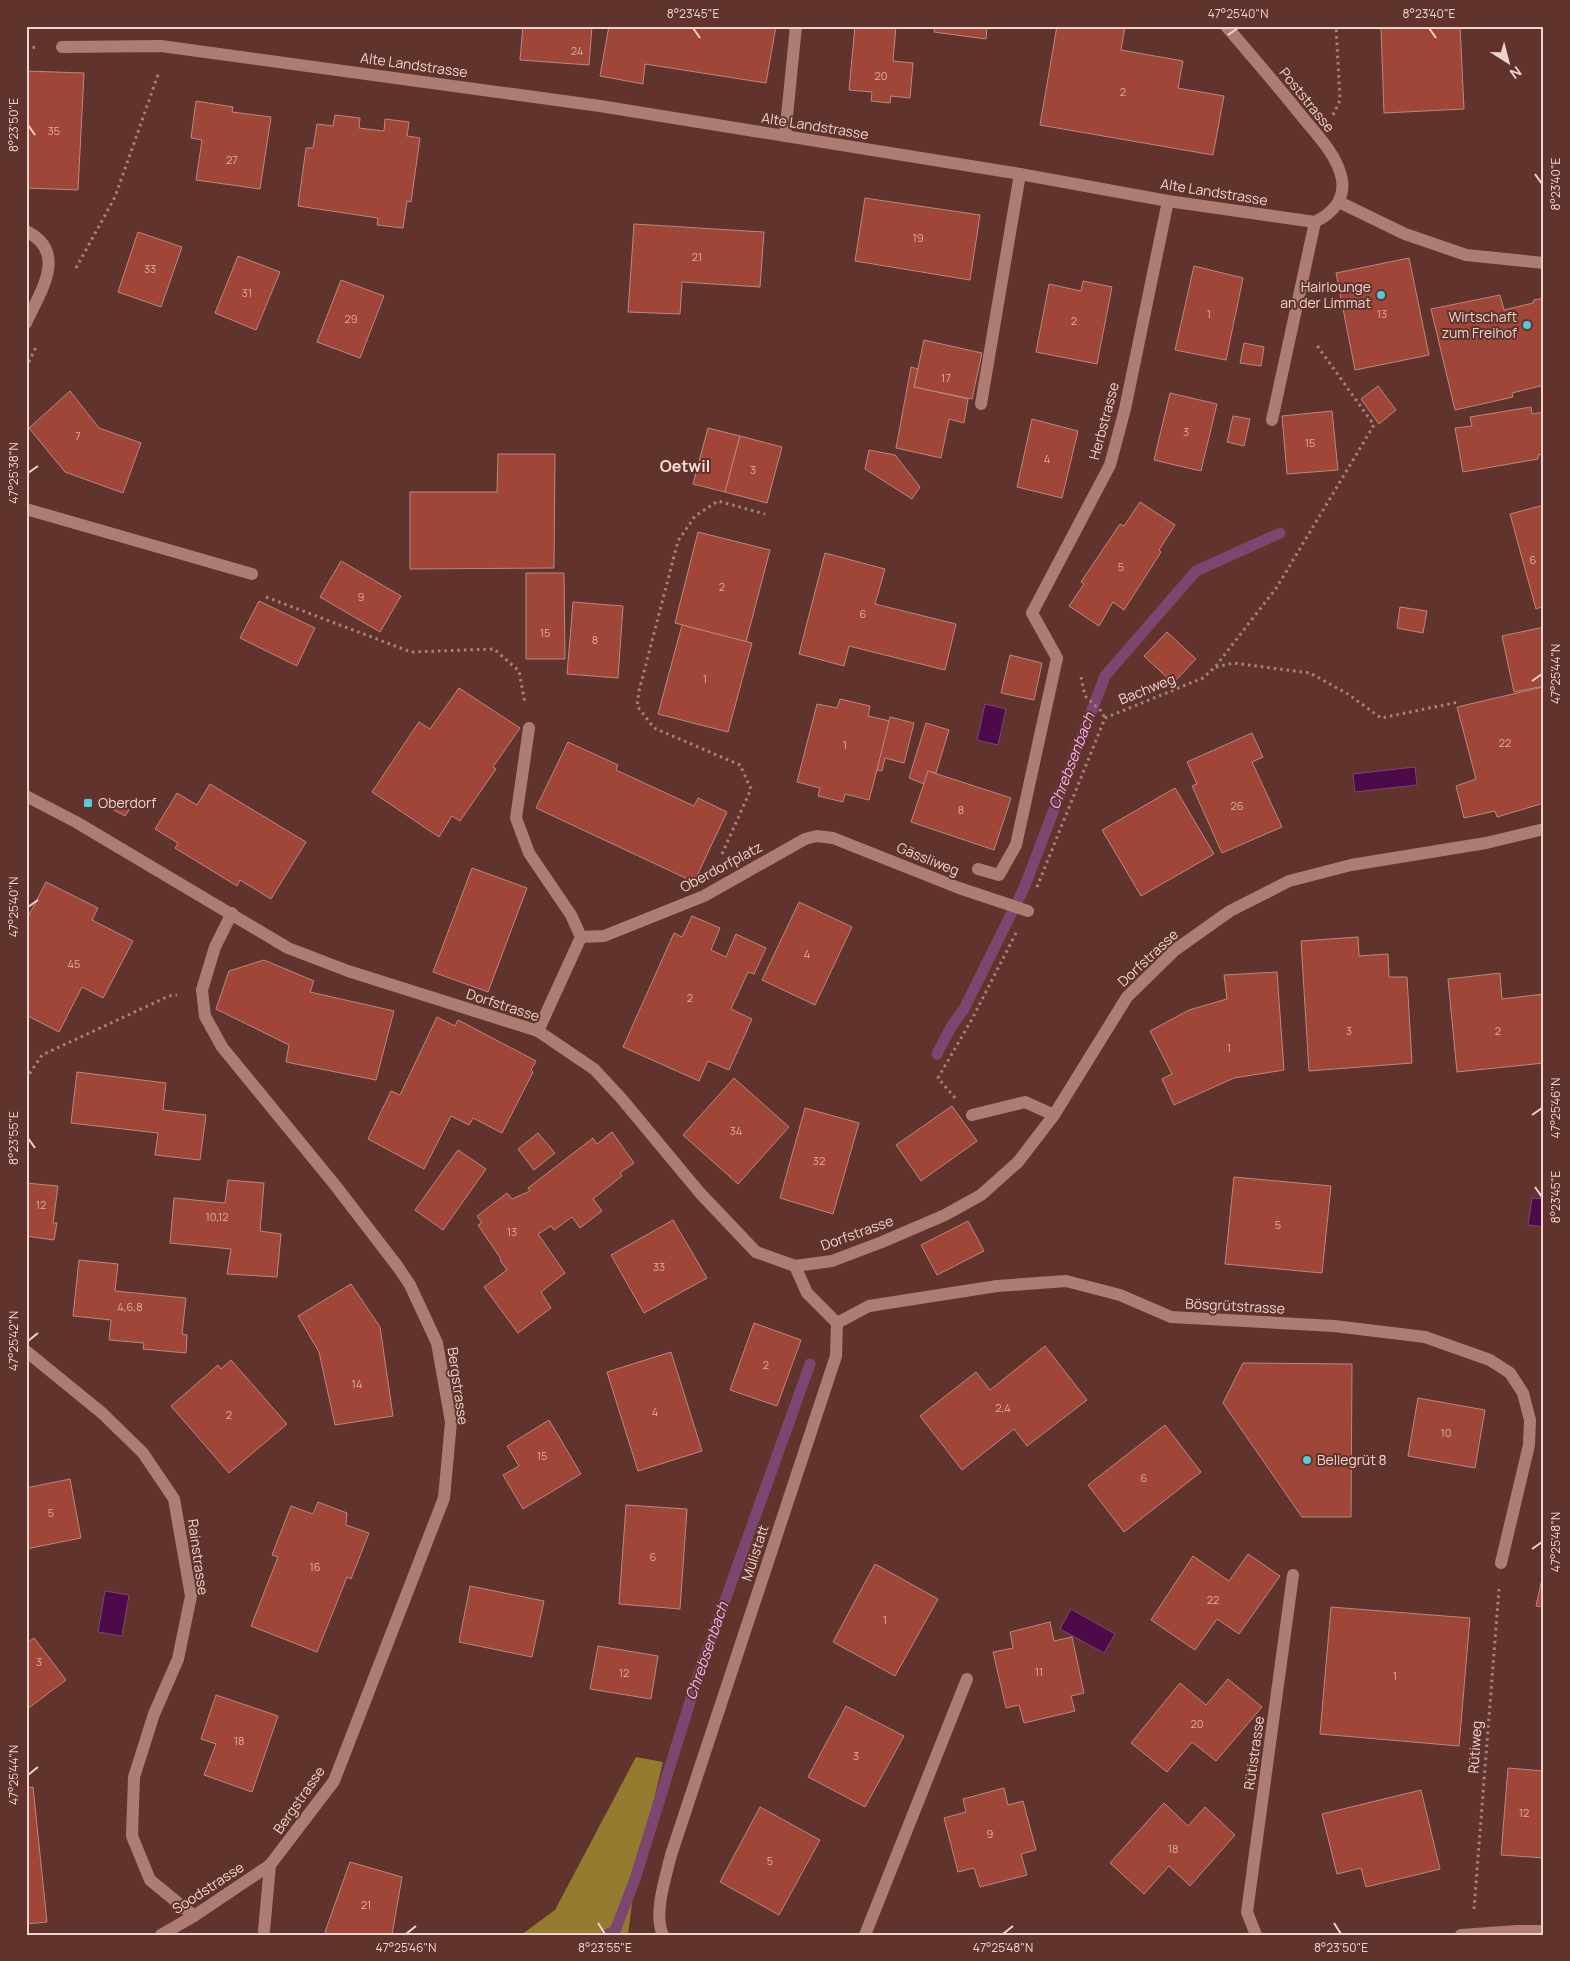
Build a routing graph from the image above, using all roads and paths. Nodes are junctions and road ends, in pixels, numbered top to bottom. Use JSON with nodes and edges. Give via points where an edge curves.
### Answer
{"nodes":[{"id":1,"x":796,"y":26,"type":"edge"},
{"id":2,"x":1226,"y":26,"type":"edge"},
{"id":3,"x":1336,"y":26,"type":"edge"},
{"id":4,"x":161,"y":46,"type":"junction"},
{"id":5,"x":62,"y":47,"type":"dead end"},
{"id":6,"x":1340,"y":100,"type":"dead end"},
{"id":7,"x":785,"y":136,"type":"junction"},
{"id":8,"x":1020,"y":174,"type":"junction"},
{"id":9,"x":115,"y":198,"type":"dead end"},
{"id":10,"x":1168,"y":201,"type":"junction"},
{"id":11,"x":1339,"y":202,"type":"junction"},
{"id":12,"x":1315,"y":222,"type":"junction"},
{"id":13,"x":26,"y":231,"type":"edge"},
{"id":14,"x":1544,"y":263,"type":"edge"},
{"id":15,"x":1292,"y":320,"type":"junction"},
{"id":16,"x":26,"y":323,"type":"edge"},
{"id":17,"x":980,"y":404,"type":"dead end"},
{"id":18,"x":1272,"y":420,"type":"dead end"},
{"id":19,"x":26,"y":509,"type":"edge"},
{"id":20,"x":765,"y":514,"type":"dead end"},
{"id":21,"x":252,"y":574,"type":"dead end"},
{"id":22,"x":265,"y":597,"type":"dead end"},
{"id":23,"x":1215,"y":667,"type":"junction"},
{"id":24,"x":1085,"y":696,"type":"dead end"},
{"id":25,"x":1459,"y":702,"type":"dead end"},
{"id":26,"x":1105,"y":718,"type":"junction"},
{"id":27,"x":530,"y":728,"type":"joint"},
{"id":28,"x":26,"y":796,"type":"edge"},
{"id":29,"x":1544,"y":829,"type":"edge"},
{"id":30,"x":817,"y":836,"type":"joint"},
{"id":31,"x":978,"y":869,"type":"dead end"},
{"id":32,"x":716,"y":889,"type":"junction"},
{"id":33,"x":1028,"y":911,"type":"junction"},
{"id":34,"x":232,"y":913,"type":"junction"},
{"id":35,"x":581,"y":937,"type":"junction"},
{"id":36,"x":202,"y":990,"type":"junction"},
{"id":37,"x":538,"y":1032,"type":"junction"},
{"id":38,"x":26,"y":1079,"type":"edge"},
{"id":39,"x":972,"y":1115,"type":"joint"},
{"id":40,"x":1054,"y":1115,"type":"junction"},
{"id":41,"x":795,"y":1266,"type":"junction"},
{"id":42,"x":837,"y":1323,"type":"junction"},
{"id":43,"x":26,"y":1351,"type":"edge"},
{"id":44,"x":1501,"y":1563,"type":"joint"},
{"id":45,"x":1293,"y":1575,"type":"dead end"},
{"id":46,"x":967,"y":1679,"type":"dead end"},
{"id":47,"x":270,"y":1865,"type":"junction"},
{"id":48,"x":194,"y":1916,"type":"junction"},
{"id":49,"x":264,"y":1931,"type":"dead end"},
{"id":50,"x":1544,"y":1931,"type":"edge"},
{"id":51,"x":1475,"y":1933,"type":"junction"},
{"id":52,"x":161,"y":1935,"type":"edge"},
{"id":53,"x":663,"y":1935,"type":"edge"},
{"id":54,"x":864,"y":1935,"type":"edge"},
{"id":55,"x":1256,"y":1935,"type":"edge"},
{"id":56,"x":1461,"y":1935,"type":"edge"}],
"edges":[{"from":1,"to":7,"type":"street"},
{"from":2,"to":11,"type":"street","name":"Poststrasse","via":[[1321,140],[1338,166],[1342,182]]},
{"from":3,"to":6,"type":"path"},
{"from":4,"to":5,"type":"street","name":"Alte Landstrasse"},
{"from":4,"to":7,"type":"street","name":"Alte Landstrasse","via":[[600,106]]},
{"from":4,"to":9,"type":"path","via":[[159,69]]},
{"from":7,"to":8,"type":"street","name":"Alte Landstrasse"},
{"from":8,"to":10,"type":"street","name":"Alte Landstrasse"},
{"from":8,"to":17,"type":"street"},
{"from":10,"to":12,"type":"street","name":"Alte Landstrasse"},
{"from":10,"to":31,"type":"street","name":"Herbstrasse","via":[[1125,409],[1110,465],[1032,613],[1057,658],[1016,846],[999,875]]},
{"from":11,"to":12,"type":"street","via":[[1329,214]]},
{"from":11,"to":14,"type":"street","via":[[1405,234],[1466,255]]},
{"from":12,"to":15,"type":"street"},
{"from":13,"to":16,"type":"street","via":[[43,244],[50,258],[49,271]]},
{"from":15,"to":18,"type":"street"},
{"from":15,"to":23,"type":"path","name":"Bachweg","via":[[1300,321],[1374,425],[1277,586]]},
{"from":19,"to":21,"type":"street"},
{"from":20,"to":32,"type":"path","via":[[718,501],[695,516],[678,540],[637,706],[654,728],[740,765],[752,789],[712,877]]},
{"from":22,"to":27,"type":"path","via":[[411,652],[494,649],[519,671]]},
{"from":23,"to":25,"type":"path","via":[[1233,662],[1310,673],[1348,694],[1381,718]]},
{"from":23,"to":26,"type":"path","name":"Bachweg","via":[[1203,678]]},
{"from":24,"to":26,"type":"path"},
{"from":26,"to":33,"type":"path","name":"Bachweg"},
{"from":27,"to":35,"type":"street","via":[[516,818],[529,853],[571,916]]},
{"from":28,"to":34,"type":"street","name":"Dorfstrasse"},
{"from":29,"to":40,"type":"street","name":"Dorfstrasse","via":[[1486,843],[1351,865],[1289,881],[1230,911],[1175,950],[1127,997]]},
{"from":30,"to":32,"type":"street","name":"Oberdorfplatz","via":[[805,839]]},
{"from":30,"to":33,"type":"street","name":"Gässliweg","via":[[836,839],[959,888]]},
{"from":32,"to":35,"type":"street","name":"Oberdorfplatz","via":[[604,936]]},
{"from":33,"to":39,"type":"path","name":"Bachweg","via":[[938,1078]]},
{"from":34,"to":36,"type":"street","name":"Bergstrasse","via":[[214,947]]},
{"from":34,"to":37,"type":"street","name":"Dorfstrasse","via":[[288,948],[348,971]]},
{"from":35,"to":37,"type":"street"},
{"from":36,"to":38,"type":"path","via":[[169,996],[42,1055]]},
{"from":36,"to":47,"type":"street","name":"Bergstrasse","via":[[205,1016],[222,1047],[335,1185],[410,1286],[437,1343],[451,1422],[444,1498],[334,1781]]},
{"from":37,"to":41,"type":"street","name":"Dorfstrasse","via":[[594,1069],[700,1193],[756,1252]]},
{"from":39,"to":40,"type":"street","via":[[1025,1102]]},
{"from":40,"to":41,"type":"street","name":"Dorfstrasse","via":[[1018,1162],[981,1196],[945,1215],[832,1261]]},
{"from":41,"to":42,"type":"street","via":[[807,1294]]},
{"from":42,"to":44,"type":"street","name":"Bösgrütstrasse","via":[[869,1306],[997,1286],[1066,1281],[1120,1295],[1171,1317],[1334,1326],[1425,1337],[1490,1360],[1510,1373],[1523,1393],[1530,1420],[1529,1445]]},
{"from":42,"to":53,"type":"street","name":"Mülistatt","via":[[836,1356],[671,1855],[661,1896],[660,1929]]},
{"from":43,"to":48,"type":"street","name":"Rainstrasse","via":[[102,1413],[143,1453],[174,1499],[191,1596],[178,1658],[154,1714],[134,1777],[132,1836],[150,1880]]},
{"from":44,"to":51,"type":"path","name":"Rütiweg","via":[[1474,1904]]},
{"from":45,"to":55,"type":"street","name":"Rütistrasse","via":[[1247,1912]]},
{"from":46,"to":54,"type":"street"},
{"from":47,"to":48,"type":"street","name":"Soodstrasse"},
{"from":47,"to":49,"type":"street"},
{"from":48,"to":52,"type":"street","name":"Soodstrasse"},
{"from":50,"to":51,"type":"street"},
{"from":51,"to":56,"type":"street"}]}
